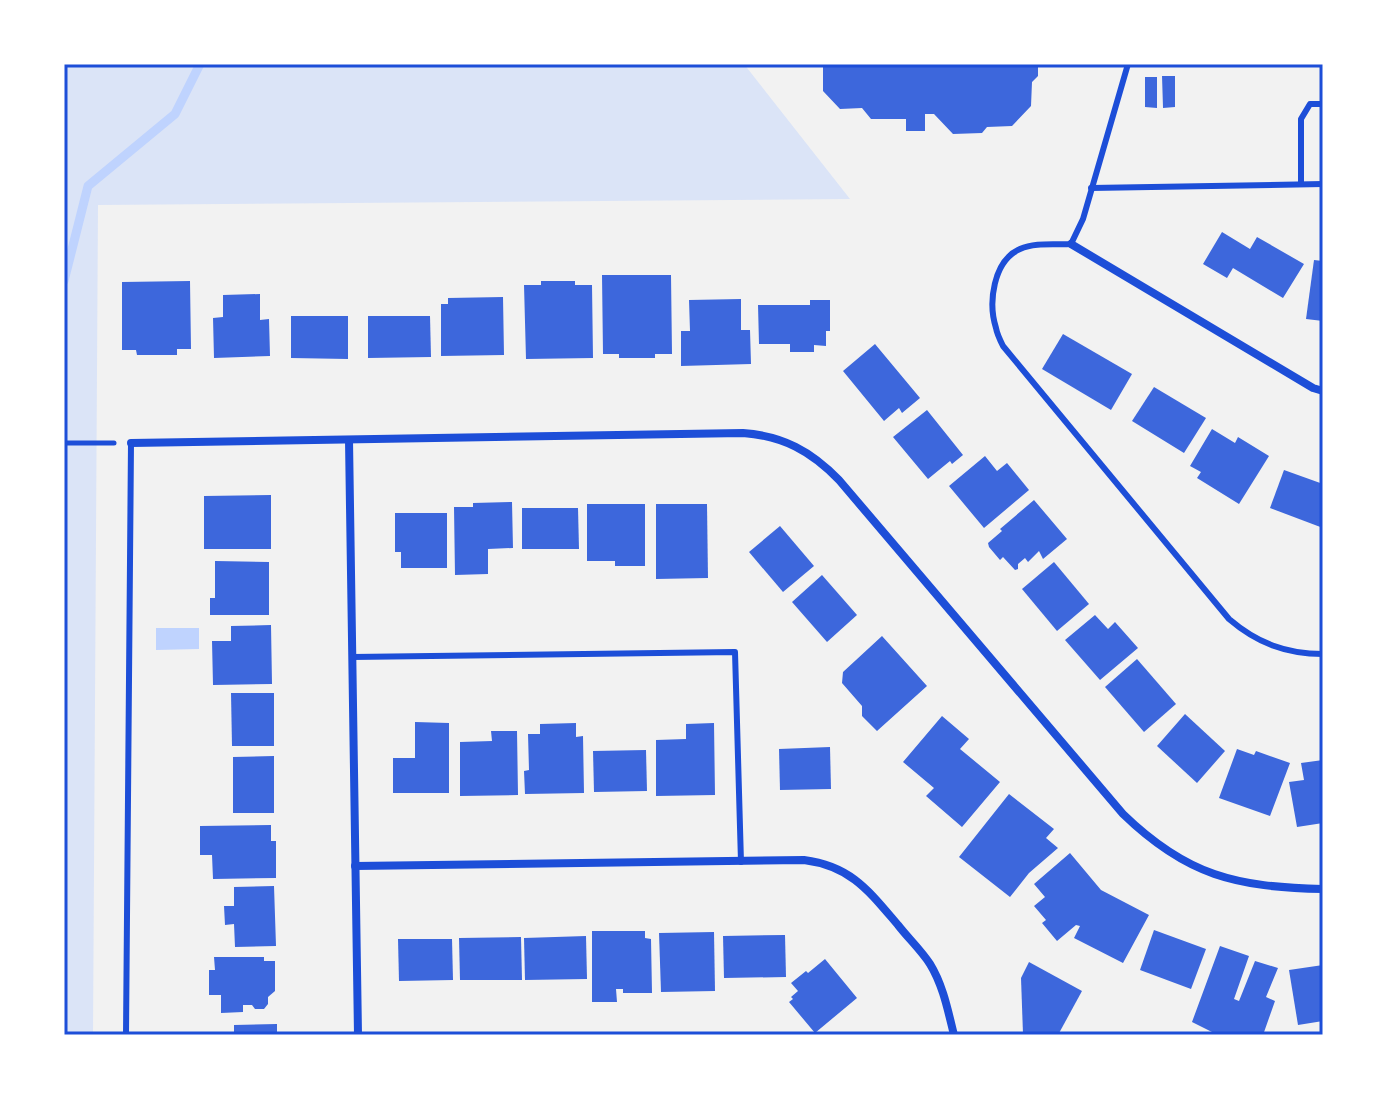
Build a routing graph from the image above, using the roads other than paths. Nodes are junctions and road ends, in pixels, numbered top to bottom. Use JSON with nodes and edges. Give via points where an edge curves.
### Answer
{"nodes":[{"id":1,"x":1128,"y":64,"type":"edge"},
{"id":2,"x":1323,"y":104,"type":"edge"},
{"id":3,"x":1301,"y":184,"type":"junction"},
{"id":4,"x":1323,"y":184,"type":"edge"},
{"id":5,"x":1091,"y":188,"type":"junction"},
{"id":6,"x":1071,"y":244,"type":"junction"},
{"id":7,"x":1323,"y":391,"type":"edge"},
{"id":8,"x":349,"y":440,"type":"junction"},
{"id":9,"x":131,"y":443,"type":"joint"},
{"id":10,"x":1323,"y":654,"type":"edge"},
{"id":11,"x":352,"y":657,"type":"junction"},
{"id":12,"x":741,"y":862,"type":"junction"},
{"id":13,"x":355,"y":866,"type":"junction"},
{"id":14,"x":1323,"y":889,"type":"edge"},
{"id":15,"x":126,"y":1035,"type":"edge"},
{"id":16,"x":358,"y":1035,"type":"edge"},
{"id":17,"x":954,"y":1035,"type":"edge"}],
"edges":[{"from":1,"to":5,"type":"lane"},
{"from":2,"to":3,"type":"lane","via":[[1310,104],[1301,119]]},
{"from":3,"to":4,"type":"lane"},
{"from":3,"to":5,"type":"lane"},
{"from":5,"to":6,"type":"lane"},
{"from":6,"to":7,"type":"street"},
{"from":6,"to":10,"type":"lane","via":[[1031,245],[1006,260],[993,295],[1003,346],[1229,619],[1271,646]]},
{"from":8,"to":9,"type":"street"},
{"from":8,"to":11,"type":"street"},
{"from":8,"to":14,"type":"street","via":[[743,433],[792,444],[839,480],[1141,832],[1208,872],[1263,885]]},
{"from":9,"to":15,"type":"lane"},
{"from":11,"to":12,"type":"lane","via":[[735,652]]},
{"from":11,"to":13,"type":"street"},
{"from":12,"to":13,"type":"street"},
{"from":12,"to":17,"type":"street","via":[[816,862],[859,882],[929,963]]},
{"from":13,"to":16,"type":"street"}]}
